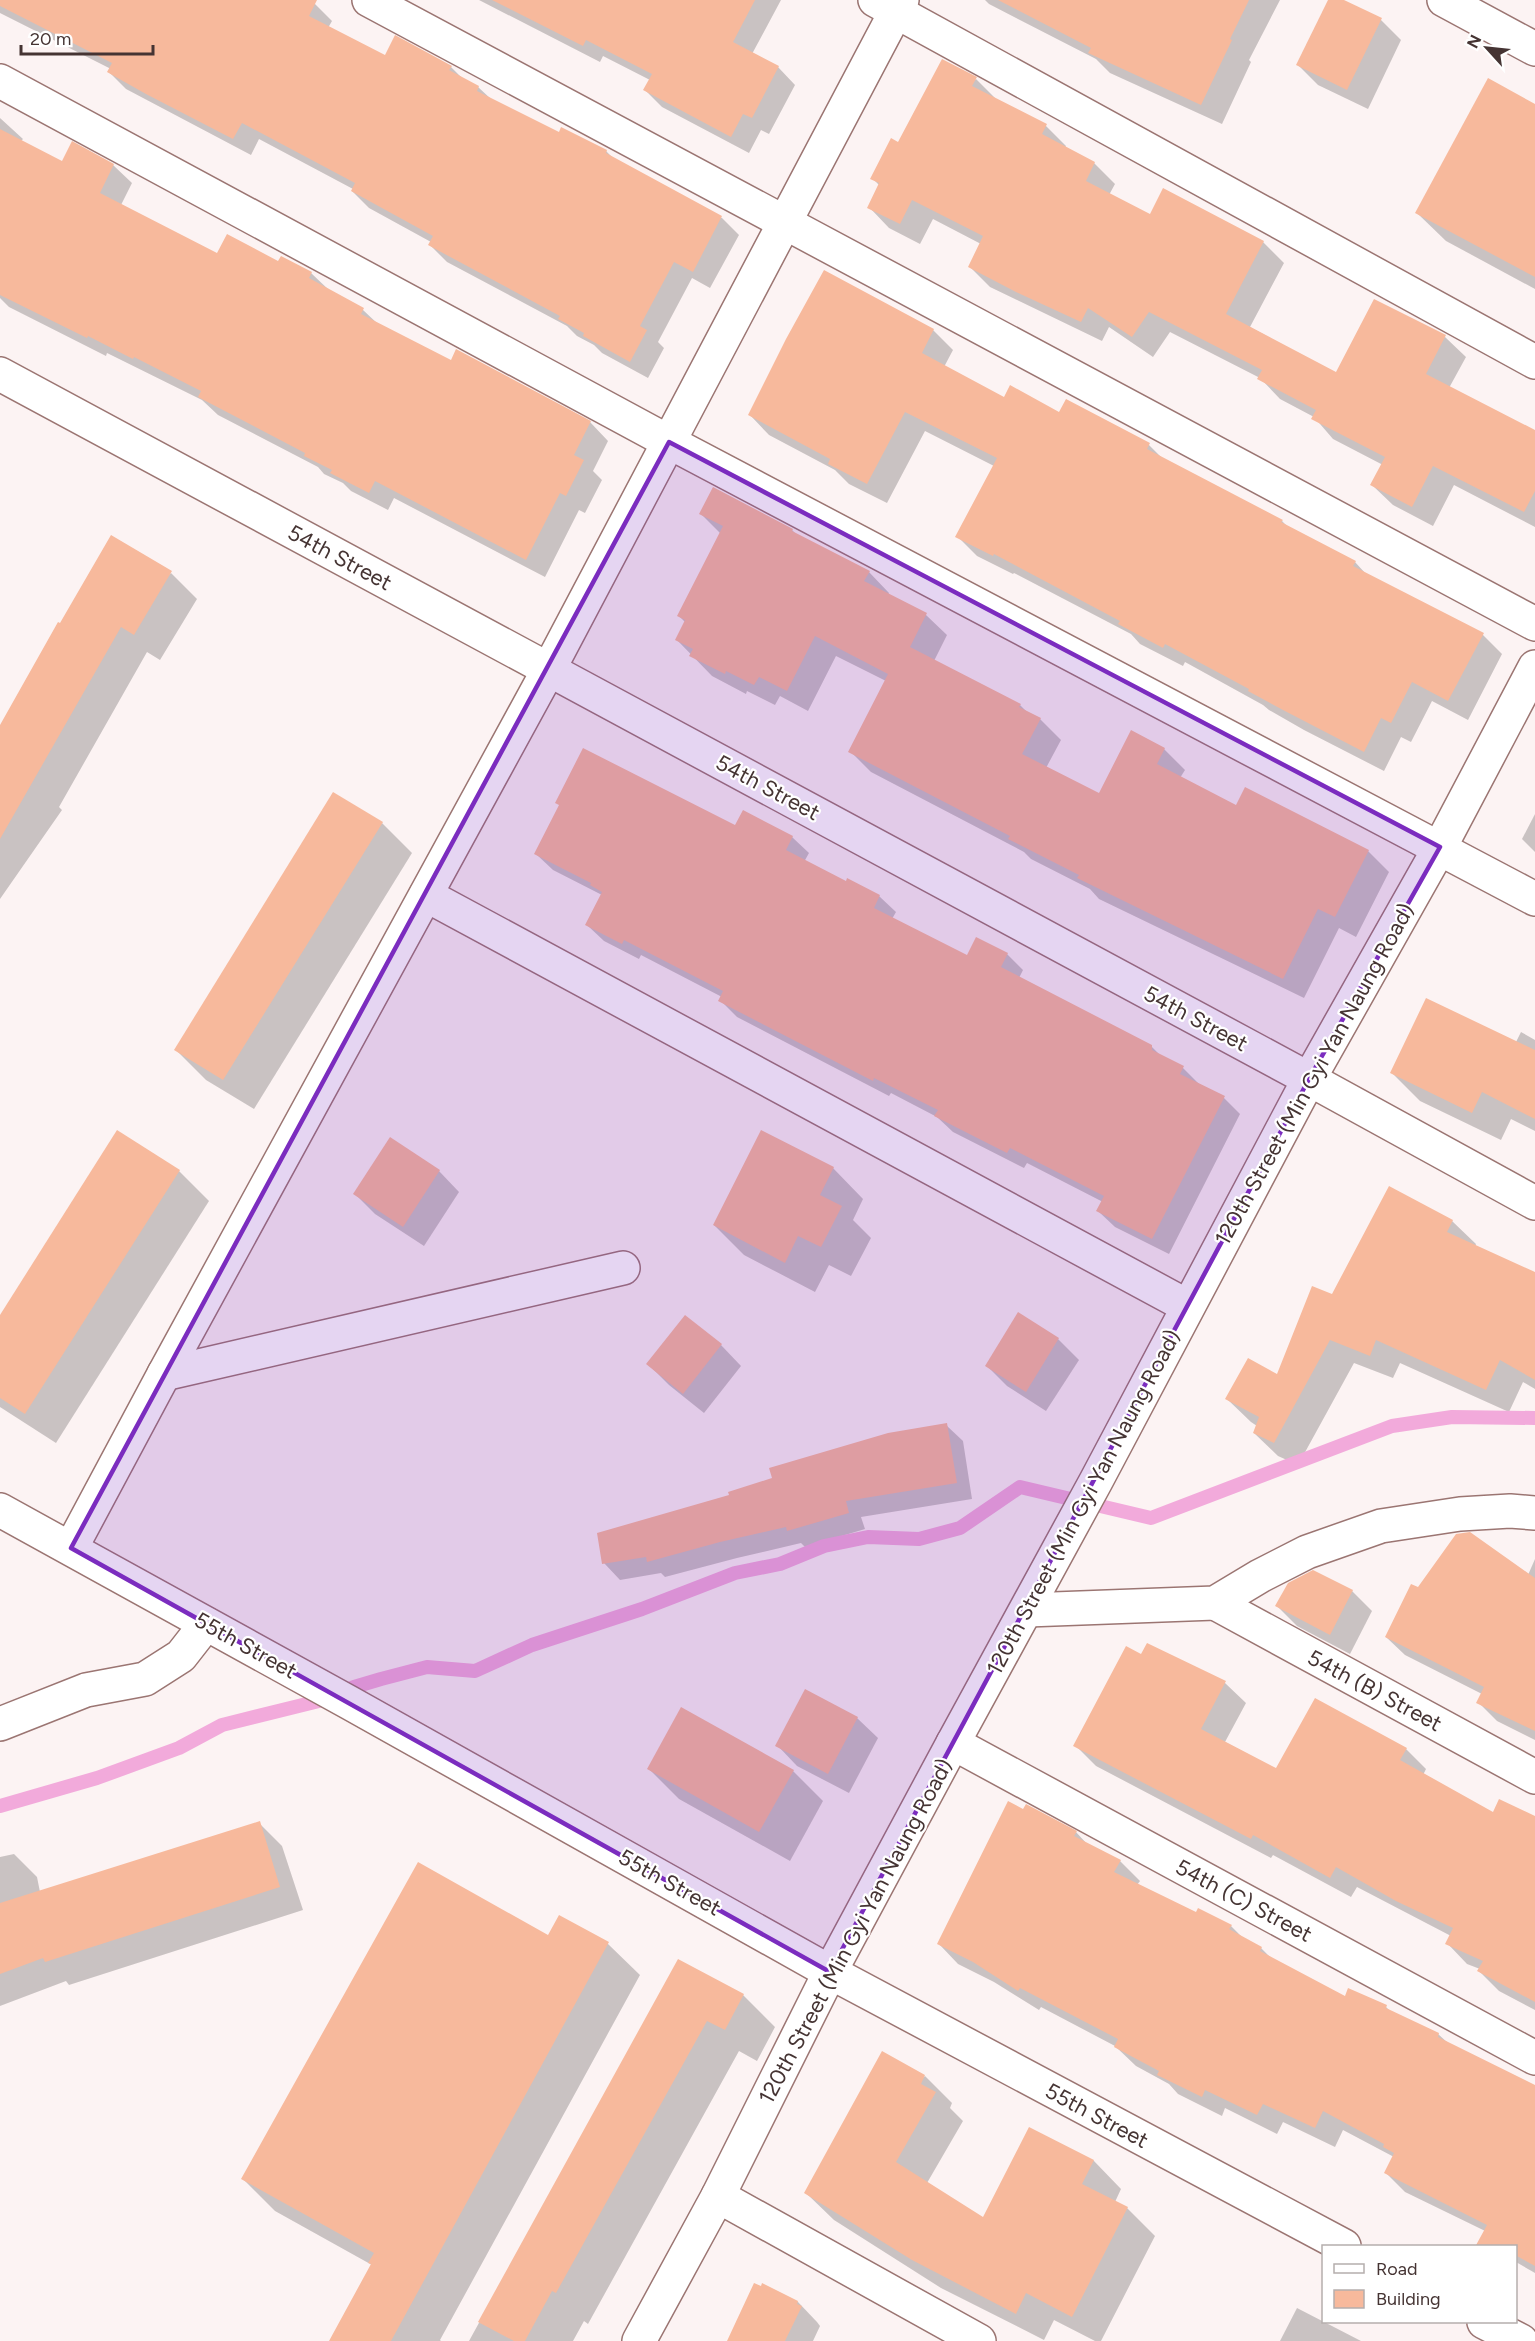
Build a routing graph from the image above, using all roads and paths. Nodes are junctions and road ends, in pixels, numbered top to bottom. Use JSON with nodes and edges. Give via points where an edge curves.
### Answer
{"nodes":[{"id":1,"x":369,"y":0,"type":"edge"},
{"id":2,"x":1444,"y":0,"type":"edge"},
{"id":3,"x":891,"y":4,"type":"edge"},
{"id":4,"x":1535,"y":50,"type":"edge"},
{"id":5,"x":0,"y":81,"type":"edge"},
{"id":6,"x":784,"y":223,"type":"junction"},
{"id":7,"x":1535,"y":362,"type":"edge"},
{"id":8,"x":0,"y":374,"type":"edge"},
{"id":9,"x":669,"y":442,"type":"junction"},
{"id":10,"x":1535,"y":624,"type":"edge"},
{"id":11,"x":1535,"y":667,"type":"edge"},
{"id":12,"x":549,"y":669,"type":"junction"},
{"id":13,"x":1440,"y":847,"type":"junction"},
{"id":14,"x":426,"y":895,"type":"junction"},
{"id":15,"x":1535,"y":899,"type":"edge"},
{"id":16,"x":1309,"y":1079,"type":"junction"},
{"id":17,"x":1535,"y":1203,"type":"edge"},
{"id":18,"x":622,"y":1268,"type":"dead end"},
{"id":19,"x":1188,"y":1306,"type":"junction"},
{"id":20,"x":164,"y":1374,"type":"junction"},
{"id":21,"x":0,"y":1510,"type":"edge"},
{"id":22,"x":1535,"y":1513,"type":"edge"},
{"id":23,"x":71,"y":1548,"type":"junction"},
{"id":24,"x":1215,"y":1603,"type":"junction"},
{"id":25,"x":1026,"y":1610,"type":"junction"},
{"id":26,"x":206,"y":1624,"type":"junction"},
{"id":27,"x":0,"y":1724,"type":"edge"},
{"id":28,"x":953,"y":1743,"type":"junction"},
{"id":29,"x":1535,"y":1777,"type":"edge"},
{"id":30,"x":830,"y":1972,"type":"junction"},
{"id":31,"x":1535,"y":2058,"type":"edge"},
{"id":32,"x":718,"y":2196,"type":"junction"},
{"id":33,"x":1340,"y":2245,"type":"edge"},
{"id":34,"x":1486,"y":2323,"type":"edge"},
{"id":35,"x":639,"y":2341,"type":"edge"},
{"id":36,"x":979,"y":2341,"type":"edge"},
{"id":37,"x":1521,"y":2341,"type":"edge"}],
"edges":[{"from":1,"to":6,"type":"street"},
{"from":2,"to":4,"type":"street"},
{"from":3,"to":6,"type":"street"},
{"from":3,"to":7,"type":"street"},
{"from":5,"to":9,"type":"street"},
{"from":6,"to":9,"type":"street"},
{"from":6,"to":10,"type":"street"},
{"from":8,"to":12,"type":"street","name":"54th Street"},
{"from":9,"to":12,"type":"street"},
{"from":9,"to":13,"type":"street"},
{"from":11,"to":13,"type":"street","name":"120th Street (Min Gyi Yan Naung Road)"},
{"from":12,"to":14,"type":"street"},
{"from":12,"to":16,"type":"street","name":"54th Street"},
{"from":13,"to":15,"type":"street"},
{"from":13,"to":16,"type":"street","name":"120th Street (Min Gyi Yan Naung Road)"},
{"from":14,"to":19,"type":"street"},
{"from":14,"to":20,"type":"street"},
{"from":16,"to":17,"type":"street","name":"54th Street"},
{"from":16,"to":19,"type":"street","name":"120th Street (Min Gyi Yan Naung Road)"},
{"from":18,"to":20,"type":"street"},
{"from":19,"to":25,"type":"street","name":"120th Street (Min Gyi Yan Naung Road)"},
{"from":20,"to":23,"type":"street"},
{"from":21,"to":23,"type":"street","name":"55th Street"},
{"from":22,"to":24,"type":"street","via":[[1460,1514],[1381,1526],[1307,1552]]},
{"from":23,"to":26,"type":"street","name":"55th Street"},
{"from":24,"to":25,"type":"street"},
{"from":24,"to":29,"type":"street","name":"54th (B) Street"},
{"from":25,"to":28,"type":"street","name":"120th Street (Min Gyi Yan Naung Road)"},
{"from":26,"to":27,"type":"street","via":[[181,1656],[146,1679],[86,1690]]},
{"from":26,"to":30,"type":"street","name":"55th Street"},
{"from":28,"to":30,"type":"street","name":"120th Street (Min Gyi Yan Naung Road)"},
{"from":28,"to":31,"type":"street","name":"54th (C) Street"},
{"from":30,"to":32,"type":"street","name":"120th Street (Min Gyi Yan Naung Road)"},
{"from":30,"to":33,"type":"street","name":"55th Street"},
{"from":32,"to":35,"type":"street","name":"120th Street (Min Gyi Yan Naung Road)"},
{"from":32,"to":36,"type":"street"},
{"from":34,"to":37,"type":"street"}]}
